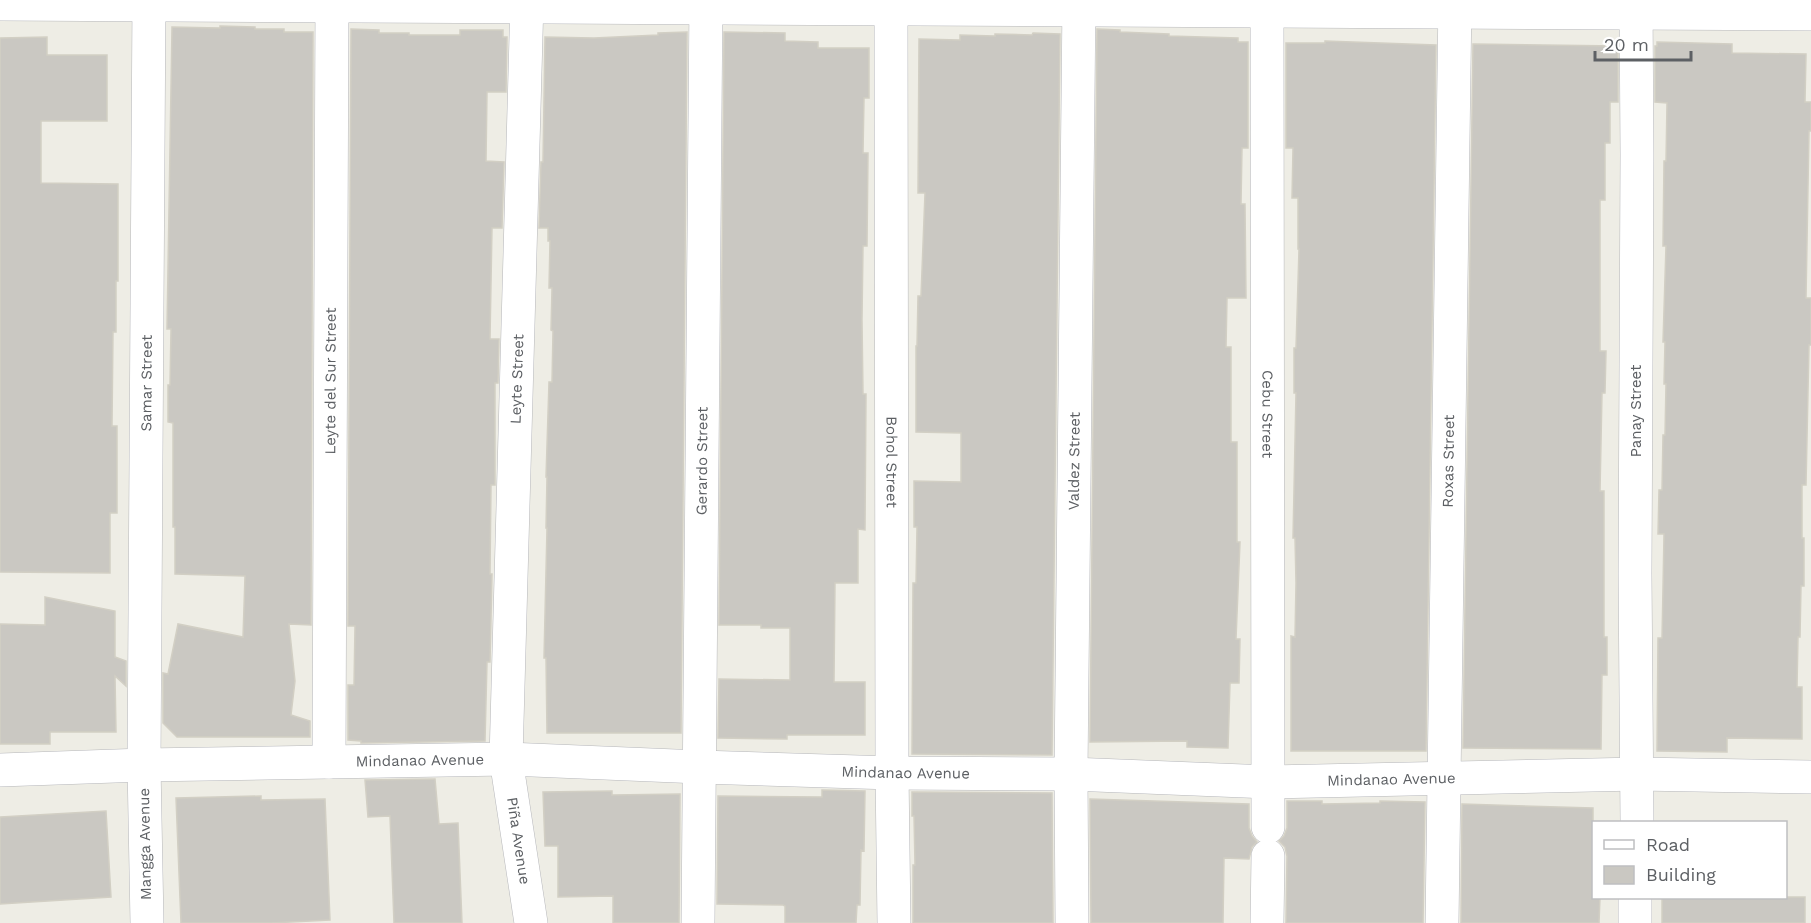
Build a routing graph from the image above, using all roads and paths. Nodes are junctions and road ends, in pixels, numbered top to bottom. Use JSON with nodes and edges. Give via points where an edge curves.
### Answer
{"nodes":[{"id":1,"x":149,"y":2,"type":"edge"},
{"id":2,"x":332,"y":3,"type":"edge"},
{"id":3,"x":526,"y":3,"type":"edge"},
{"id":4,"x":0,"y":4,"type":"edge"},
{"id":5,"x":706,"y":4,"type":"edge"},
{"id":6,"x":891,"y":4,"type":"edge"},
{"id":7,"x":1079,"y":5,"type":"edge"},
{"id":8,"x":1267,"y":6,"type":"edge"},
{"id":9,"x":1455,"y":6,"type":"edge"},
{"id":10,"x":1636,"y":7,"type":"edge"},
{"id":11,"x":1811,"y":14,"type":"edge"},
{"id":12,"x":506,"y":759,"type":"junction"},
{"id":13,"x":329,"y":762,"type":"junction"},
{"id":14,"x":144,"y":765,"type":"junction"},
{"id":15,"x":700,"y":767,"type":"junction"},
{"id":16,"x":0,"y":770,"type":"edge"},
{"id":17,"x":892,"y":772,"type":"junction"},
{"id":18,"x":1071,"y":774,"type":"junction"},
{"id":19,"x":1638,"y":774,"type":"junction"},
{"id":20,"x":1811,"y":777,"type":"edge"},
{"id":21,"x":1443,"y":778,"type":"junction"},
{"id":22,"x":1269,"y":782,"type":"junction"},
{"id":23,"x":1637,"y":821,"type":"edge"},
{"id":24,"x":1635,"y":899,"type":"edge"},
{"id":25,"x":147,"y":923,"type":"edge"},
{"id":26,"x":531,"y":923,"type":"edge"},
{"id":27,"x":698,"y":923,"type":"edge"},
{"id":28,"x":894,"y":923,"type":"edge"},
{"id":29,"x":1072,"y":923,"type":"edge"},
{"id":30,"x":1267,"y":923,"type":"edge"},
{"id":31,"x":1442,"y":923,"type":"edge"},
{"id":32,"x":1635,"y":923,"type":"edge"}],
"edges":[{"from":1,"to":2,"type":"street"},
{"from":1,"to":4,"type":"street"},
{"from":1,"to":14,"type":"street","name":"Samar Street"},
{"from":2,"to":3,"type":"street"},
{"from":2,"to":13,"type":"street","name":"Leyte del Sur Street"},
{"from":3,"to":5,"type":"street"},
{"from":3,"to":12,"type":"street","name":"Leyte Street"},
{"from":5,"to":6,"type":"street"},
{"from":5,"to":15,"type":"street","name":"Gerardo Street"},
{"from":6,"to":7,"type":"street"},
{"from":6,"to":17,"type":"street","name":"Bohol Street"},
{"from":7,"to":8,"type":"street"},
{"from":7,"to":18,"type":"street","name":"Valdez Street"},
{"from":8,"to":9,"type":"street"},
{"from":8,"to":22,"type":"street","name":"Cebu Street"},
{"from":9,"to":10,"type":"street"},
{"from":9,"to":21,"type":"street","name":"Roxas Street"},
{"from":10,"to":11,"type":"street"},
{"from":10,"to":19,"type":"street","name":"Panay Street"},
{"from":12,"to":13,"type":"street","name":"Mindanao Avenue"},
{"from":12,"to":15,"type":"street","name":"Mindanao Avenue"},
{"from":12,"to":26,"type":"street","name":"Piña Avenue"},
{"from":13,"to":14,"type":"street","name":"Mindanao Avenue"},
{"from":14,"to":16,"type":"street","name":"Mindanao Avenue"},
{"from":14,"to":25,"type":"street","name":"Mangga Avenue"},
{"from":15,"to":17,"type":"street","name":"Mindanao Avenue"},
{"from":15,"to":27,"type":"street","name":"Gerardo Street"},
{"from":17,"to":18,"type":"street","name":"Mindanao Avenue"},
{"from":17,"to":28,"type":"street","name":"Bohol Street"},
{"from":18,"to":22,"type":"street","name":"Mindanao Avenue"},
{"from":18,"to":29,"type":"street","name":"Valdez Street"},
{"from":19,"to":20,"type":"street","name":"Mindanao Avenue"},
{"from":19,"to":21,"type":"street","name":"Mindanao Avenue"},
{"from":19,"to":23,"type":"street","name":"Panay Street"},
{"from":21,"to":22,"type":"street","name":"Mindanao Avenue"},
{"from":21,"to":31,"type":"street","name":"Roxas Street"},
{"from":22,"to":30,"type":"street","name":"Cebu Street"},
{"from":24,"to":32,"type":"street"}]}
